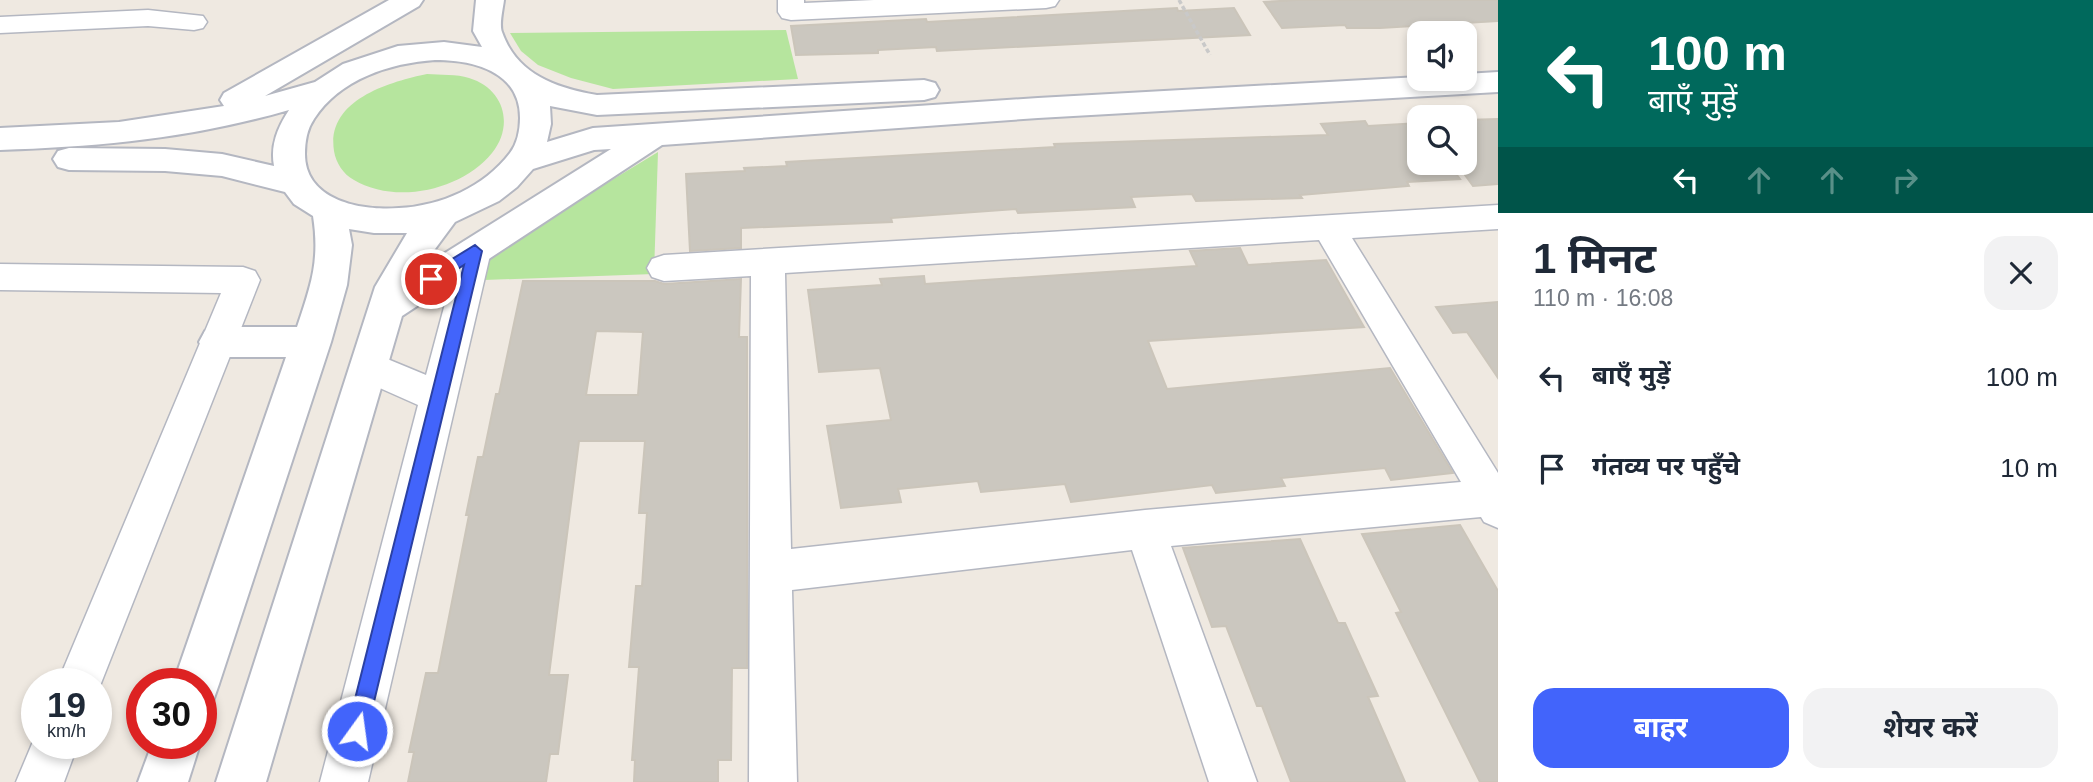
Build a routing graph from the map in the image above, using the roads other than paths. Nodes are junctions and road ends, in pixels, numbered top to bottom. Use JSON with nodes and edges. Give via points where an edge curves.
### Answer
{"nodes":[{"id":1,"x":409,"y":0,"type":"edge"},
{"id":2,"x":428,"y":0,"type":"edge"},
{"id":3,"x":490,"y":0,"type":"edge"},
{"id":4,"x":791,"y":0,"type":"edge"},
{"id":5,"x":1046,"y":0,"type":"edge"},
{"id":6,"x":154,"y":9,"type":"edge"},
{"id":7,"x":194,"y":22,"type":"dead end"},
{"id":8,"x":0,"y":25,"type":"edge"},
{"id":9,"x":401,"y":55,"type":"junction"},
{"id":10,"x":1498,"y":60,"type":"edge"},
{"id":11,"x":1477,"y":61,"type":"edge"},
{"id":12,"x":1407,"y":65,"type":"edge"},
{"id":13,"x":516,"y":75,"type":"junction"},
{"id":14,"x":1498,"y":82,"type":"edge"},
{"id":15,"x":325,"y":89,"type":"junction"},
{"id":16,"x":194,"y":124,"type":"junction"},
{"id":17,"x":655,"y":135,"type":"junction"},
{"id":18,"x":0,"y":139,"type":"edge"},
{"id":19,"x":522,"y":161,"type":"junction"},
{"id":20,"x":0,"y":162,"type":"edge"},
{"id":21,"x":296,"y":183,"type":"junction"},
{"id":22,"x":329,"y":210,"type":"junction"},
{"id":23,"x":444,"y":212,"type":"junction"},
{"id":24,"x":1498,"y":217,"type":"edge"},
{"id":25,"x":1328,"y":228,"type":"junction"},
{"id":26,"x":475,"y":251,"type":"junction"},
{"id":27,"x":768,"y":262,"type":"junction"},
{"id":28,"x":664,"y":268,"type":"dead end"},
{"id":29,"x":5,"y":285,"type":"edge"},
{"id":30,"x":387,"y":307,"type":"junction"},
{"id":31,"x":218,"y":342,"type":"junction"},
{"id":32,"x":312,"y":342,"type":"junction"},
{"id":33,"x":368,"y":366,"type":"junction"},
{"id":34,"x":439,"y":397,"type":"junction"},
{"id":35,"x":1495,"y":503,"type":"edge"},
{"id":36,"x":1146,"y":529,"type":"junction"},
{"id":37,"x":771,"y":572,"type":"junction"},
{"id":38,"x":86,"y":668,"type":"edge"},
{"id":39,"x":201,"y":668,"type":"edge"},
{"id":40,"x":49,"y":759,"type":"edge"},
{"id":41,"x":171,"y":759,"type":"edge"},
{"id":42,"x":40,"y":782,"type":"edge"},
{"id":43,"x":163,"y":782,"type":"edge"},
{"id":44,"x":241,"y":782,"type":"edge"},
{"id":45,"x":345,"y":782,"type":"edge"},
{"id":46,"x":773,"y":782,"type":"edge"},
{"id":47,"x":1233,"y":782,"type":"edge"}],
"edges":[{"from":1,"to":16,"type":"street"},
{"from":2,"to":9,"type":"street"},
{"from":3,"to":13,"type":"street","via":[[487,31]]},
{"from":4,"to":5,"type":"street","via":[[791,12]]},
{"from":6,"to":7,"type":"street"},
{"from":6,"to":8,"type":"street"},
{"from":9,"to":13,"type":"street","via":[[460,52]]},
{"from":9,"to":15,"type":"street","via":[[369,64]]},
{"from":10,"to":11,"type":"street"},
{"from":12,"to":13,"type":"street","via":[[597,105],[553,97]]},
{"from":13,"to":19,"type":"street","via":[[534,100],[538,119]]},
{"from":14,"to":17,"type":"street"},
{"from":15,"to":16,"type":"street"},
{"from":15,"to":21,"type":"street","via":[[303,110],[290,135],[287,160]]},
{"from":16,"to":18,"type":"street","via":[[88,136]]},
{"from":17,"to":19,"type":"street","via":[[593,139]]},
{"from":17,"to":26,"type":"street"},
{"from":19,"to":23,"type":"street","via":[[487,192]]},
{"from":20,"to":21,"type":"street","via":[[166,160],[222,165]]},
{"from":21,"to":22,"type":"street","via":[[306,196]]},
{"from":22,"to":23,"type":"street","via":[[382,222]]},
{"from":22,"to":32,"type":"street","via":[[335,246]]},
{"from":23,"to":30,"type":"street","via":[[412,251]]},
{"from":24,"to":25,"type":"street"},
{"from":25,"to":27,"type":"street"},
{"from":25,"to":35,"type":"street"},
{"from":26,"to":30,"type":"street"},
{"from":26,"to":34,"type":"street"},
{"from":27,"to":28,"type":"street"},
{"from":27,"to":37,"type":"street"},
{"from":29,"to":31,"type":"street","via":[[243,280]]},
{"from":30,"to":33,"type":"street"},
{"from":31,"to":32,"type":"street"},
{"from":31,"to":38,"type":"street"},
{"from":32,"to":39,"type":"street"},
{"from":33,"to":34,"type":"street"},
{"from":33,"to":44,"type":"street"},
{"from":34,"to":45,"type":"street"},
{"from":35,"to":36,"type":"street"},
{"from":36,"to":37,"type":"street"},
{"from":36,"to":47,"type":"street"},
{"from":37,"to":46,"type":"street"},
{"from":40,"to":42,"type":"street"},
{"from":41,"to":43,"type":"street"}]}
